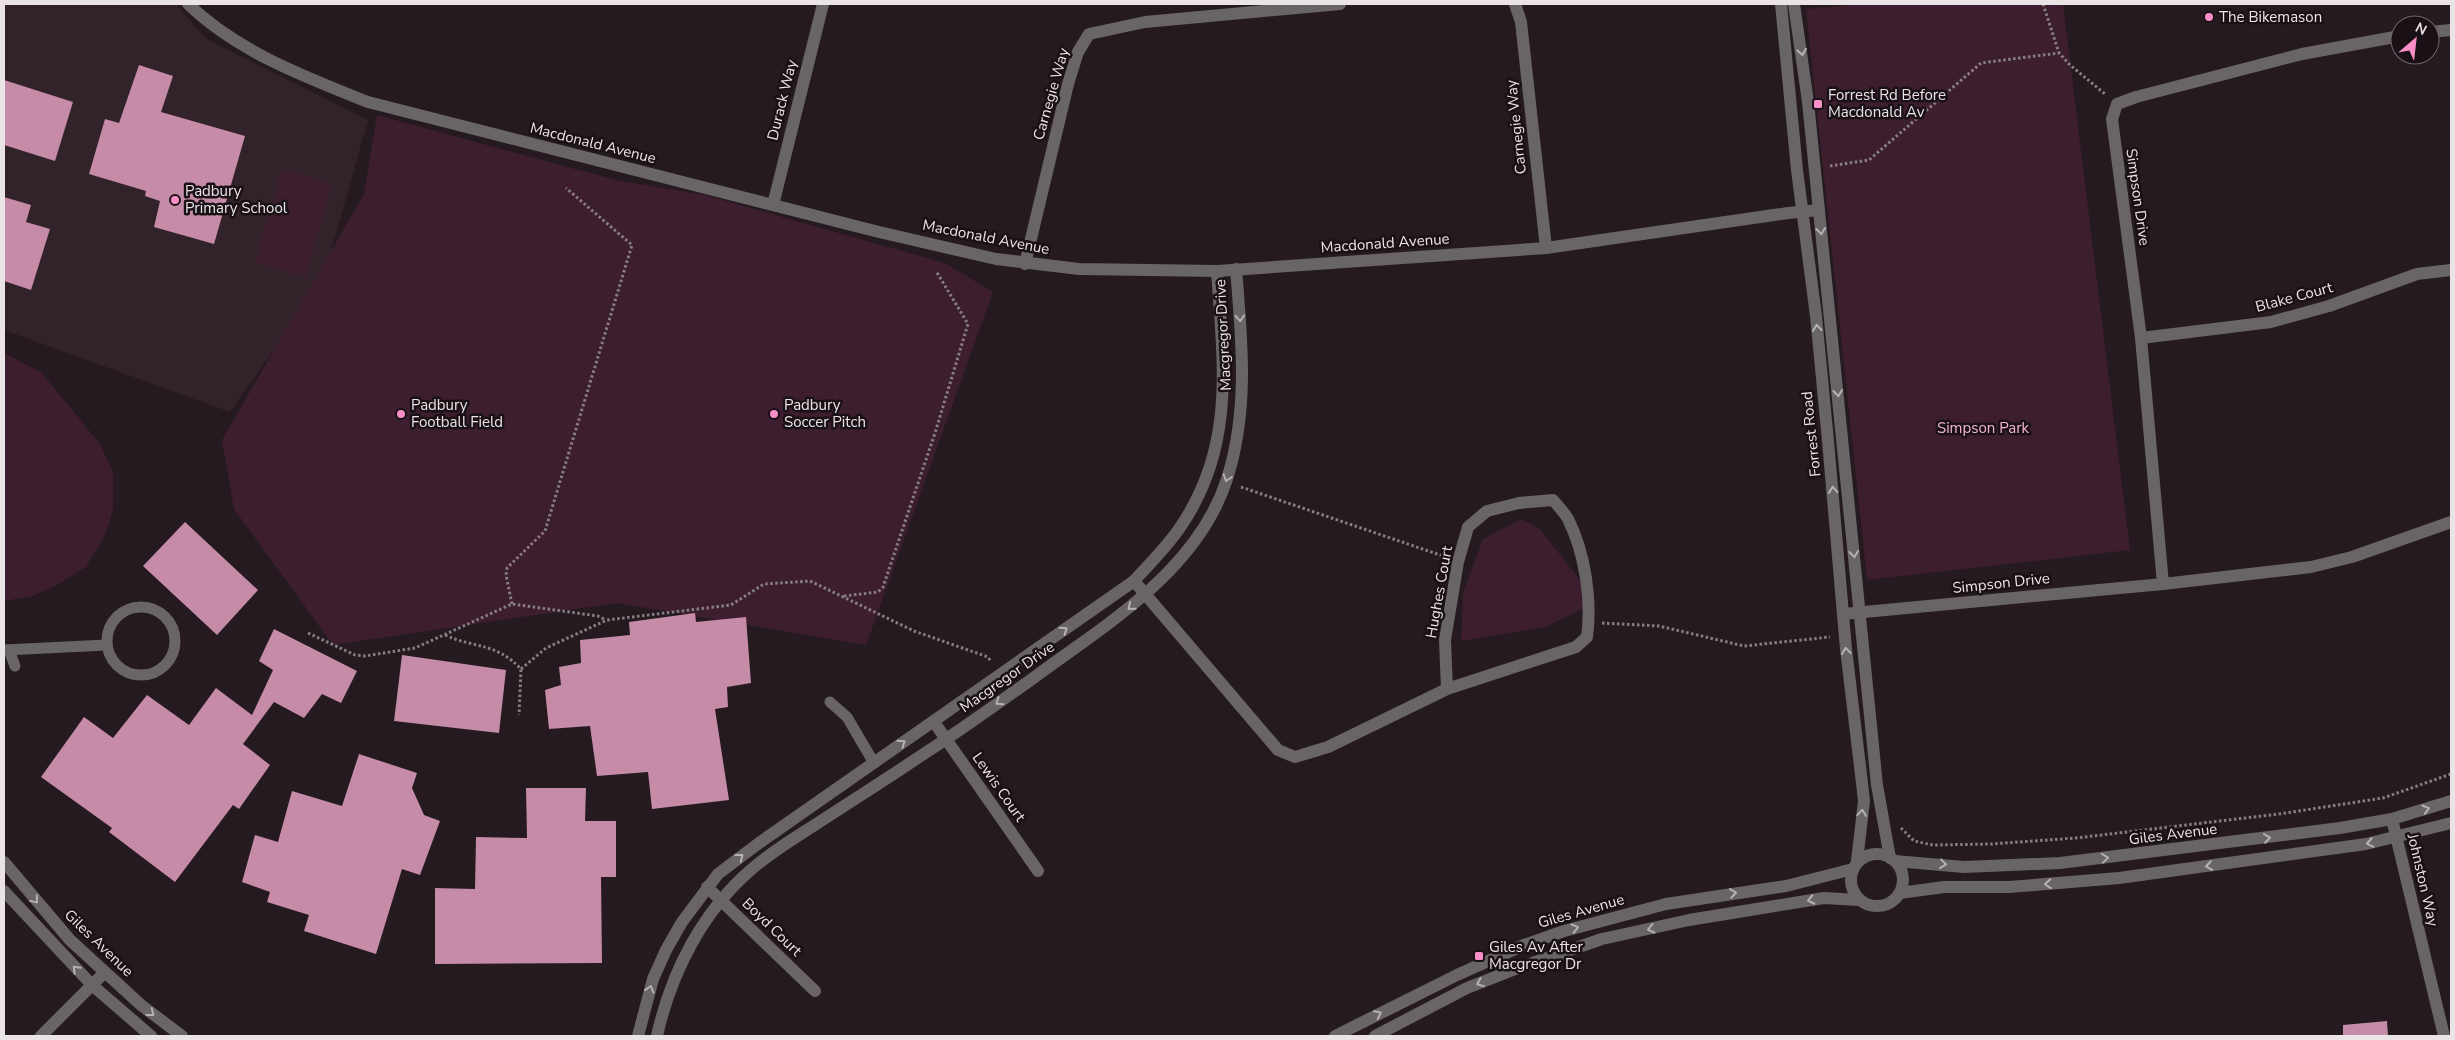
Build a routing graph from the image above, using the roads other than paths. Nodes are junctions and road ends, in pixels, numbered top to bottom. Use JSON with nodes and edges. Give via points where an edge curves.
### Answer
{"nodes":[{"id":1,"x":188,"y":4,"type":"edge"},
{"id":2,"x":823,"y":4,"type":"edge"},
{"id":3,"x":1340,"y":4,"type":"edge"},
{"id":4,"x":1515,"y":4,"type":"edge"},
{"id":5,"x":1781,"y":4,"type":"edge"},
{"id":6,"x":1794,"y":4,"type":"edge"},
{"id":7,"x":2390,"y":38,"type":"edge"},
{"id":8,"x":773,"y":205,"type":"junction"},
{"id":9,"x":1819,"y":210,"type":"junction"},
{"id":10,"x":1801,"y":212,"type":"junction"},
{"id":11,"x":1546,"y":248,"type":"junction"},
{"id":12,"x":1024,"y":264,"type":"junction"},
{"id":13,"x":1236,"y":269,"type":"junction"},
{"id":14,"x":2451,"y":270,"type":"edge"},
{"id":15,"x":1217,"y":271,"type":"junction"},
{"id":16,"x":2141,"y":338,"type":"junction"},
{"id":17,"x":2451,"y":522,"type":"edge"},
{"id":18,"x":1134,"y":581,"type":"junction"},
{"id":19,"x":2163,"y":584,"type":"junction"},
{"id":20,"x":1146,"y":595,"type":"junction"},
{"id":21,"x":1860,"y":613,"type":"junction"},
{"id":22,"x":1843,"y":614,"type":"junction"},
{"id":23,"x":107,"y":645,"type":"junction"},
{"id":24,"x":6,"y":650,"type":"edge"},
{"id":25,"x":15,"y":666,"type":"dead end"},
{"id":26,"x":1447,"y":689,"type":"junction"},
{"id":27,"x":830,"y":702,"type":"dead end"},
{"id":28,"x":934,"y":722,"type":"junction"},
{"id":29,"x":946,"y":740,"type":"junction"},
{"id":30,"x":874,"y":763,"type":"junction"},
{"id":31,"x":2451,"y":801,"type":"edge"},
{"id":32,"x":2392,"y":819,"type":"junction"},
{"id":33,"x":2451,"y":823,"type":"edge"},
{"id":34,"x":2396,"y":838,"type":"junction"},
{"id":35,"x":1892,"y":859,"type":"junction"},
{"id":36,"x":4,"y":862,"type":"edge"},
{"id":37,"x":1855,"y":865,"type":"junction"},
{"id":38,"x":1038,"y":871,"type":"dead end"},
{"id":39,"x":707,"y":887,"type":"junction"},
{"id":40,"x":4,"y":891,"type":"edge"},
{"id":41,"x":1900,"y":893,"type":"junction"},
{"id":42,"x":722,"y":900,"type":"junction"},
{"id":43,"x":1860,"y":900,"type":"junction"},
{"id":44,"x":104,"y":973,"type":"junction"},
{"id":45,"x":92,"y":985,"type":"junction"},
{"id":46,"x":815,"y":991,"type":"dead end"},
{"id":47,"x":1339,"y":1035,"type":"edge"},
{"id":48,"x":41,"y":1036,"type":"edge"},
{"id":49,"x":151,"y":1036,"type":"edge"},
{"id":50,"x":182,"y":1036,"type":"edge"},
{"id":51,"x":638,"y":1036,"type":"edge"},
{"id":52,"x":658,"y":1036,"type":"edge"},
{"id":53,"x":1375,"y":1036,"type":"edge"},
{"id":54,"x":2444,"y":1036,"type":"edge"}],
"edges":[{"from":1,"to":8,"type":"street","name":"Macdonald Avenue","via":[[206,22],[230,38],[302,76],[368,102]]},
{"from":2,"to":8,"type":"street","name":"Durack Way"},
{"from":3,"to":12,"type":"street","name":"Carnegie Way","via":[[1145,22],[1089,34],[1078,52],[1068,84]]},
{"from":4,"to":11,"type":"street","name":"Carnegie Way","via":[[1521,22]]},
{"from":5,"to":10,"type":"street","name":"Forrest Road"},
{"from":6,"to":9,"type":"street","name":"Forrest Road","one_way":true},
{"from":7,"to":16,"type":"street","name":"Simpson Drive","via":[[2302,54],[2117,104],[2112,119]]},
{"from":8,"to":12,"type":"street","name":"Macdonald Avenue"},
{"from":9,"to":10,"type":"street","name":"Macdonald Avenue"},
{"from":9,"to":21,"type":"street","name":"Forrest Road","one_way":true},
{"from":10,"to":11,"type":"street","name":"Macdonald Avenue"},
{"from":22,"to":10,"type":"street","name":"Forrest Road","one_way":true,"via":[[1816,316]]},
{"from":11,"to":13,"type":"street","name":"Macdonald Avenue"},
{"from":12,"to":15,"type":"street","name":"Macdonald Avenue","via":[[1080,269]]},
{"from":13,"to":15,"type":"street","name":"Macdonald Avenue"},
{"from":13,"to":20,"type":"street","name":"Macgregor Drive","one_way":true,"via":[[1243,398],[1226,482],[1194,540]]},
{"from":14,"to":16,"type":"street","name":"Blake Court","via":[[2417,274],[2329,306],[2271,322]]},
{"from":15,"to":18,"type":"street","name":"Macgregor Drive","via":[[1224,382],[1215,454],[1208,476],[1182,525]]},
{"from":16,"to":19,"type":"street","name":"Simpson Drive"},
{"from":17,"to":19,"type":"street","name":"Simpson Drive","via":[[2352,557],[2311,567]]},
{"from":18,"to":20,"type":"street","name":"Hughes Court"},
{"from":28,"to":18,"type":"street","name":"Macgregor Drive","one_way":true},
{"from":19,"to":21,"type":"street","name":"Simpson Drive"},
{"from":20,"to":26,"type":"street","name":"Hughes Court","via":[[1278,750],[1295,757],[1328,747]]},
{"from":20,"to":29,"type":"street","name":"Macgregor Drive","one_way":true},
{"from":21,"to":22,"type":"street","name":"Simpson Drive"},
{"from":21,"to":35,"type":"street","name":"Forrest Road","via":[[1877,785]]},
{"from":37,"to":22,"type":"street","name":"Forrest Road","one_way":true,"via":[[1864,801]]},
{"from":23,"to":23,"type":"lane","via":[[112,622],[120,613],[137,607],[155,609],[165,616],[176,636],[170,660],[152,674],[140,675],[123,669],[111,657]]},
{"from":23,"to":24,"type":"lane"},
{"from":24,"to":25,"type":"lane"},
{"from":26,"to":26,"type":"street","name":"Hughes Court","via":[[1445,640],[1458,562],[1468,527],[1487,511],[1518,503],[1553,500],[1567,517],[1583,560],[1588,637],[1576,647]]},
{"from":27,"to":30,"type":"lane","via":[[847,716]]},
{"from":28,"to":29,"type":"street","name":"Lewis Court"},
{"from":30,"to":28,"type":"street","name":"Macgregor Drive","one_way":true},
{"from":29,"to":38,"type":"street","name":"Lewis Court"},
{"from":29,"to":42,"type":"street","name":"Macgregor Drive","via":[[766,857]]},
{"from":39,"to":30,"type":"street","name":"Macgregor Drive","one_way":true,"via":[[718,874],[758,843]]},
{"from":32,"to":31,"type":"street","name":"Giles Avenue","one_way":true},
{"from":32,"to":34,"type":"street","name":"Johnston Way"},
{"from":35,"to":32,"type":"street","name":"Giles Avenue","one_way":true,"via":[[1964,867],[2060,864]]},
{"from":33,"to":34,"type":"street"},
{"from":34,"to":41,"type":"street","one_way":true,"via":[[2119,878],[2009,887],[1944,887]]},
{"from":34,"to":54,"type":"street","name":"Johnston Way"},
{"from":35,"to":37,"type":"street","via":[[1875,854]]},
{"from":35,"to":41,"type":"street","via":[[1901,869]]},
{"from":36,"to":44,"type":"street","name":"Giles Avenue","one_way":true,"via":[[70,940]]},
{"from":37,"to":43,"type":"street","via":[[1851,887]]},
{"from":47,"to":37,"type":"street","name":"Giles Avenue","one_way":true,"via":[[1466,971],[1564,931],[1666,904],[1786,886]]},
{"from":39,"to":42,"type":"street","name":"Boyd Court"},
{"from":51,"to":39,"type":"street","name":"Macgregor Drive","one_way":true,"via":[[653,979],[666,950]]},
{"from":45,"to":40,"type":"street","one_way":true},
{"from":41,"to":43,"type":"street","via":[[1879,907]]},
{"from":42,"to":46,"type":"street","name":"Boyd Court"},
{"from":42,"to":52,"type":"street","name":"Macgregor Drive","via":[[684,958],[666,1001]]},
{"from":43,"to":53,"type":"street","one_way":true,"via":[[1824,898],[1689,920],[1602,939],[1467,988]]},
{"from":44,"to":45,"type":"street"},
{"from":44,"to":50,"type":"street","name":"Giles Avenue","one_way":true},
{"from":45,"to":48,"type":"street"},
{"from":45,"to":49,"type":"street"}]}
